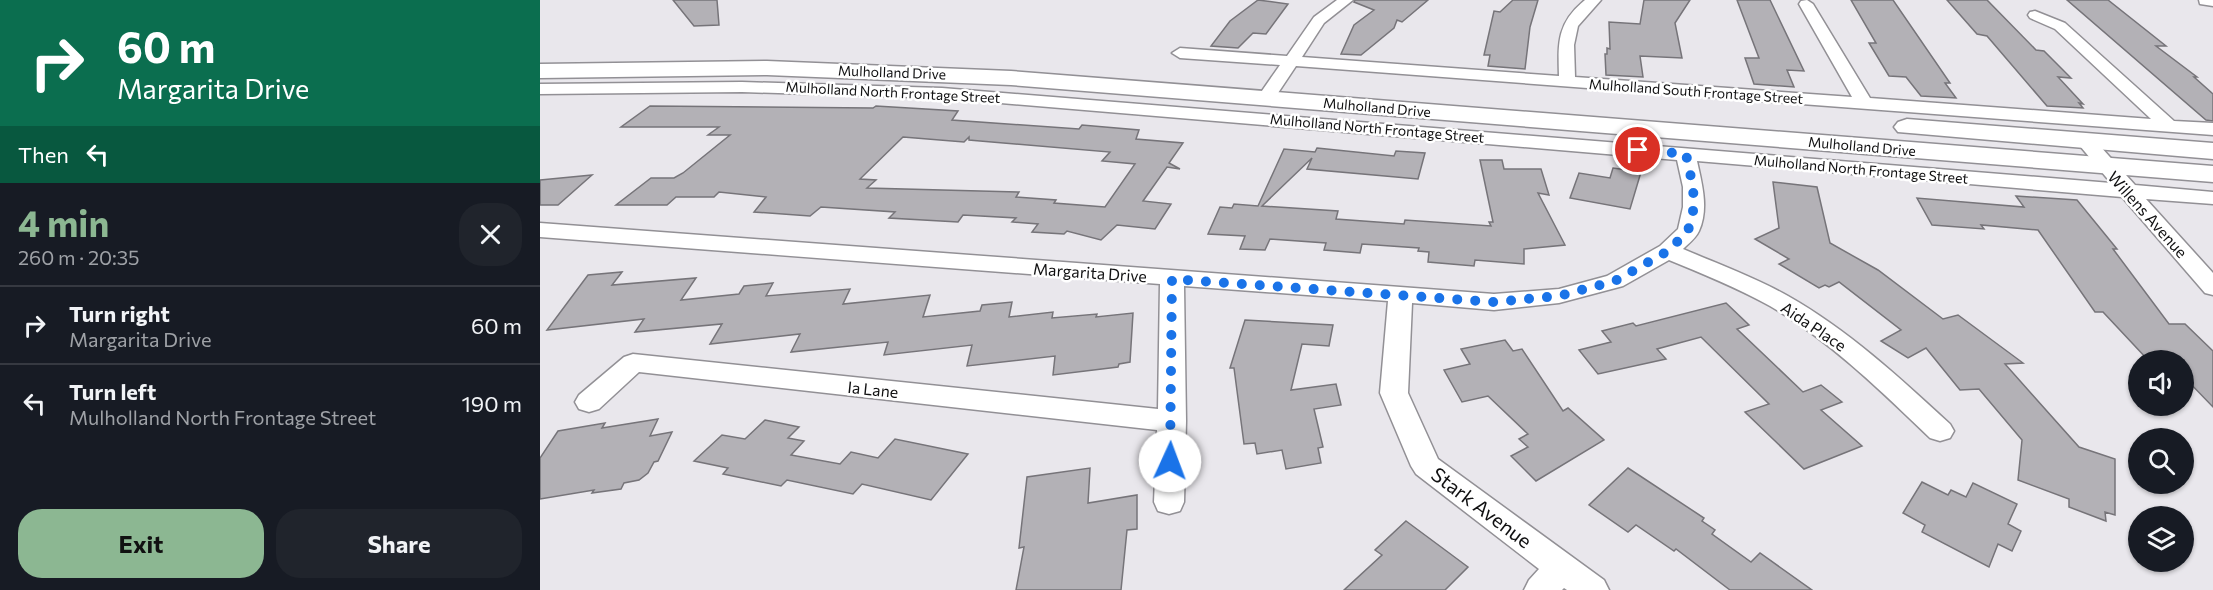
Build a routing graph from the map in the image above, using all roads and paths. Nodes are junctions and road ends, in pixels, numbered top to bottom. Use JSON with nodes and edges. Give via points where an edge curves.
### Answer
{"nodes":[{"id":1,"x":1347,"y":0,"type":"edge"},
{"id":2,"x":1594,"y":0,"type":"edge"},
{"id":3,"x":2205,"y":1,"type":"edge"},
{"id":4,"x":2213,"y":2,"type":"edge"},
{"id":5,"x":1806,"y":4,"type":"dead end"},
{"id":6,"x":2035,"y":15,"type":"dead end"},
{"id":7,"x":1180,"y":53,"type":"dead end"},
{"id":8,"x":540,"y":54,"type":"edge"},
{"id":9,"x":540,"y":71,"type":"edge"},
{"id":10,"x":1279,"y":79,"type":"junction"},
{"id":11,"x":1567,"y":81,"type":"junction"},
{"id":12,"x":540,"y":89,"type":"edge"},
{"id":13,"x":1864,"y":104,"type":"junction"},
{"id":14,"x":2169,"y":126,"type":"junction"},
{"id":15,"x":2213,"y":129,"type":"edge"},
{"id":16,"x":2084,"y":140,"type":"junction"},
{"id":17,"x":2213,"y":151,"type":"edge"},
{"id":18,"x":1686,"y":154,"type":"junction"},
{"id":19,"x":2104,"y":166,"type":"junction"},
{"id":20,"x":2213,"y":174,"type":"edge"},
{"id":21,"x":2127,"y":190,"type":"junction"},
{"id":22,"x":2213,"y":198,"type":"edge"},
{"id":23,"x":541,"y":231,"type":"edge"},
{"id":24,"x":1668,"y":251,"type":"junction"},
{"id":25,"x":1172,"y":279,"type":"junction"},
{"id":26,"x":2213,"y":288,"type":"edge"},
{"id":27,"x":1400,"y":296,"type":"junction"},
{"id":28,"x":589,"y":402,"type":"dead end"},
{"id":29,"x":1172,"y":421,"type":"junction"},
{"id":30,"x":1940,"y":431,"type":"dead end"},
{"id":31,"x":1169,"y":502,"type":"dead end"},
{"id":32,"x":1551,"y":579,"type":"edge"},
{"id":33,"x":1592,"y":590,"type":"edge"}],
"edges":[{"from":1,"to":10,"type":"street","via":[[1319,20]]},
{"from":2,"to":11,"type":"street","via":[[1577,12],[1568,26]]},
{"from":3,"to":4,"type":"street"},
{"from":5,"to":13,"type":"street"},
{"from":6,"to":14,"type":"street","via":[[2060,26]]},
{"from":7,"to":10,"type":"street","name":"Mulholland South Frontage Street"},
{"from":8,"to":10,"type":"main road","name":"Mulholland Drive","via":[[735,49],[850,51],[1033,59]]},
{"from":9,"to":10,"type":"main road","name":"Mulholland Drive","via":[[700,68],[876,70],[1033,79]]},
{"from":10,"to":11,"type":"street","name":"Mulholland South Frontage Street"},
{"from":10,"to":16,"type":"main road","name":"Mulholland Drive"},
{"from":10,"to":19,"type":"main road","name":"Mulholland Drive"},
{"from":11,"to":13,"type":"street","name":"Mulholland South Frontage Street"},
{"from":12,"to":18,"type":"street","name":"Mulholland North Frontage Street","via":[[742,87],[942,93]]},
{"from":13,"to":14,"type":"street","name":"Mulholland South Frontage Street"},
{"from":14,"to":15,"type":"street","name":"Mulholland South Frontage Street"},
{"from":16,"to":17,"type":"main road","name":"Mulholland Drive"},
{"from":16,"to":19,"type":"street","name":"Willens Avenue"},
{"from":18,"to":21,"type":"street","name":"Mulholland North Frontage Street"},
{"from":18,"to":24,"type":"street","name":"Margarita Drive","via":[[1694,207],[1688,231]]},
{"from":19,"to":20,"type":"main road","name":"Mulholland Drive"},
{"from":19,"to":21,"type":"street","name":"Willens Avenue"},
{"from":21,"to":22,"type":"street","name":"Mulholland North Frontage Street"},
{"from":21,"to":26,"type":"street","name":"Willens Avenue"},
{"from":23,"to":25,"type":"street","name":"Margarita Drive"},
{"from":24,"to":27,"type":"street","name":"Margarita Drive","via":[[1615,281],[1559,296],[1494,302]]},
{"from":24,"to":30,"type":"street","name":"Aida Place","via":[[1753,287],[1798,313],[1871,366]]},
{"from":25,"to":27,"type":"street","name":"Margarita Drive"},
{"from":25,"to":29,"type":"street"},
{"from":27,"to":32,"type":"street","name":"Stark Avenue","via":[[1394,393],[1426,466]]},
{"from":28,"to":29,"type":"street","name":"Ia Lane","via":[[633,363]]},
{"from":29,"to":31,"type":"street"},
{"from":32,"to":33,"type":"street","name":"Stark Avenue"}]}
